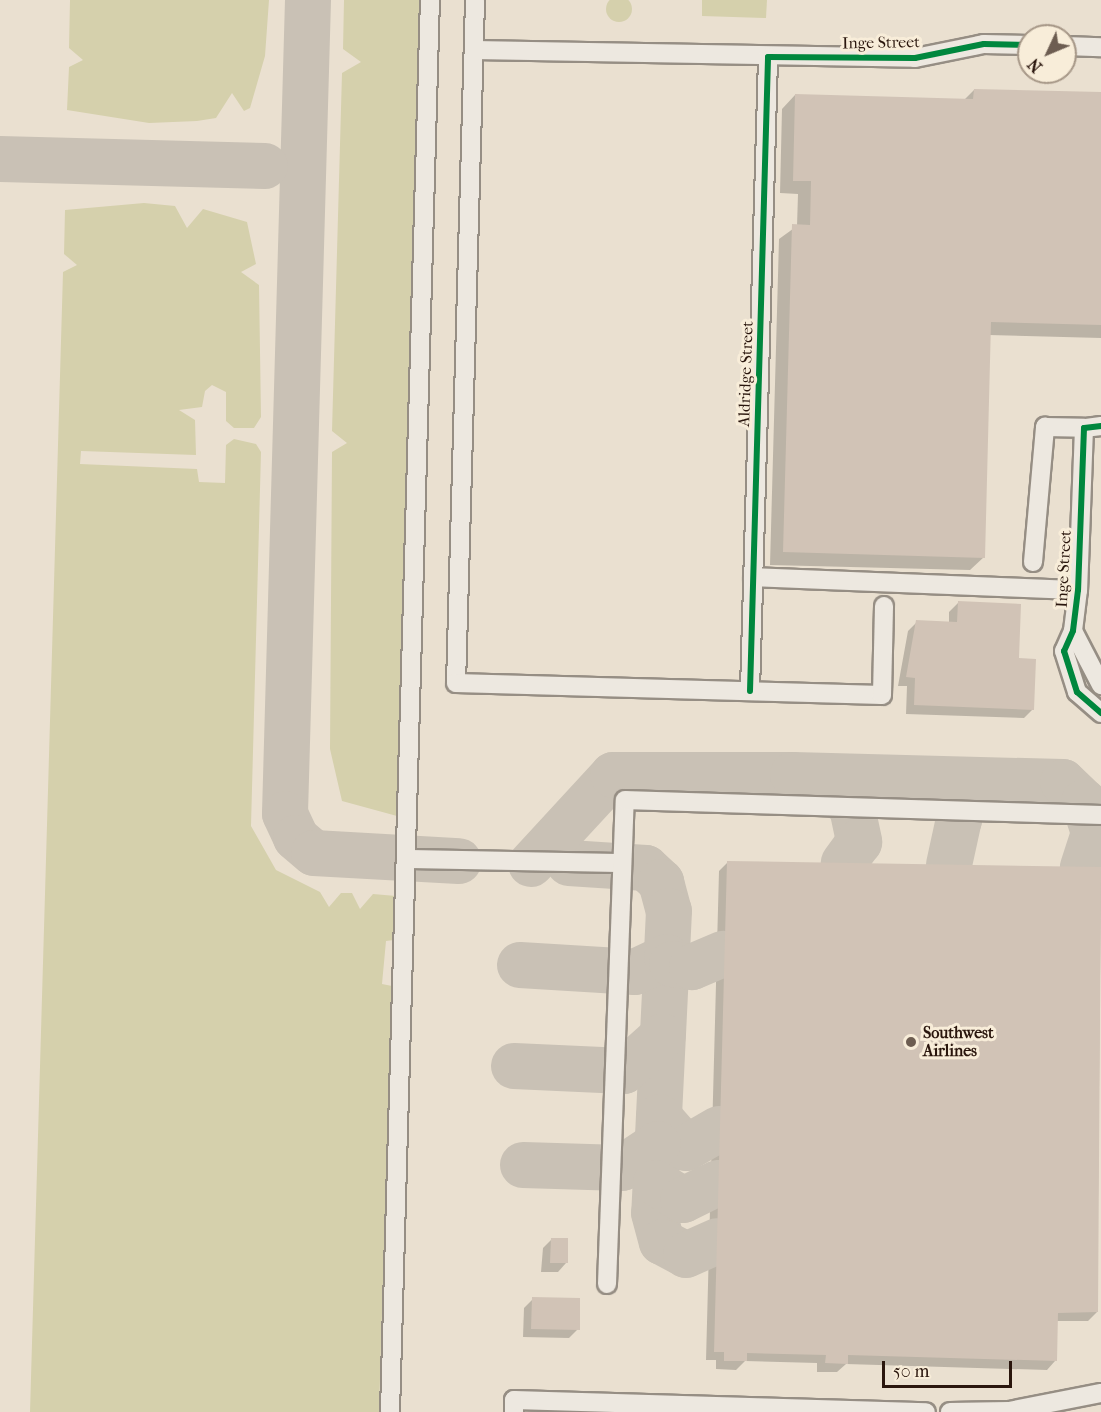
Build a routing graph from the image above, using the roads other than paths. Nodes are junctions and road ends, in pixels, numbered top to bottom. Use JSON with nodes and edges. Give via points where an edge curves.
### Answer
{"nodes":[{"id":1,"x":430,"y":0,"type":"edge"},
{"id":2,"x":475,"y":0,"type":"edge"},
{"id":3,"x":1017,"y":45,"type":"edge"},
{"id":4,"x":1077,"y":46,"type":"edge"},
{"id":5,"x":1101,"y":46,"type":"edge"},
{"id":6,"x":474,"y":50,"type":"junction"},
{"id":7,"x":768,"y":57,"type":"junction"},
{"id":8,"x":1093,"y":427,"type":"edge"},
{"id":9,"x":1033,"y":562,"type":"dead end"},
{"id":10,"x":753,"y":577,"type":"junction"},
{"id":11,"x":1078,"y":590,"type":"junction"},
{"id":12,"x":884,"y":606,"type":"dead end"},
{"id":13,"x":1073,"y":631,"type":"junction"},
{"id":14,"x":1101,"y":685,"type":"edge"},
{"id":15,"x":750,"y":691,"type":"junction"},
{"id":16,"x":1101,"y":713,"type":"edge"},
{"id":17,"x":1101,"y":815,"type":"edge"},
{"id":18,"x":406,"y":859,"type":"junction"},
{"id":19,"x":622,"y":863,"type":"junction"},
{"id":20,"x":607,"y":1284,"type":"dead end"},
{"id":21,"x":1101,"y":1393,"type":"edge"},
{"id":22,"x":390,"y":1412,"type":"edge"},
{"id":23,"x":514,"y":1412,"type":"edge"},
{"id":24,"x":926,"y":1412,"type":"edge"},
{"id":25,"x":950,"y":1412,"type":"edge"},
{"id":26,"x":966,"y":1412,"type":"edge"}],
"edges":[{"from":1,"to":18,"type":"street"},
{"from":2,"to":6,"type":"street"},
{"from":3,"to":7,"type":"street","name":"Inge Street","via":[[984,44],[915,58]]},
{"from":4,"to":5,"type":"street"},
{"from":6,"to":7,"type":"street","name":"Inge Street"},
{"from":6,"to":15,"type":"street","via":[[456,683]]},
{"from":7,"to":10,"type":"street","name":"Aldridge Street"},
{"from":8,"to":9,"type":"street","via":[[1045,427]]},
{"from":8,"to":11,"type":"street","name":"Inge Street"},
{"from":10,"to":11,"type":"street"},
{"from":10,"to":15,"type":"street","name":"Aldridge Street"},
{"from":11,"to":13,"type":"street","name":"Inge Street"},
{"from":12,"to":15,"type":"street","via":[[882,695]]},
{"from":13,"to":14,"type":"street","name":"Inge Street"},
{"from":13,"to":16,"type":"street","name":"Inge Street","via":[[1064,651],[1070,677],[1083,699]]},
{"from":17,"to":19,"type":"street","via":[[625,800]]},
{"from":18,"to":19,"type":"street"},
{"from":18,"to":22,"type":"street"},
{"from":19,"to":20,"type":"street"},
{"from":21,"to":26,"type":"street","via":[[1010,1411]]},
{"from":23,"to":24,"type":"street","via":[[514,1400]]},
{"from":25,"to":26,"type":"street"}]}
